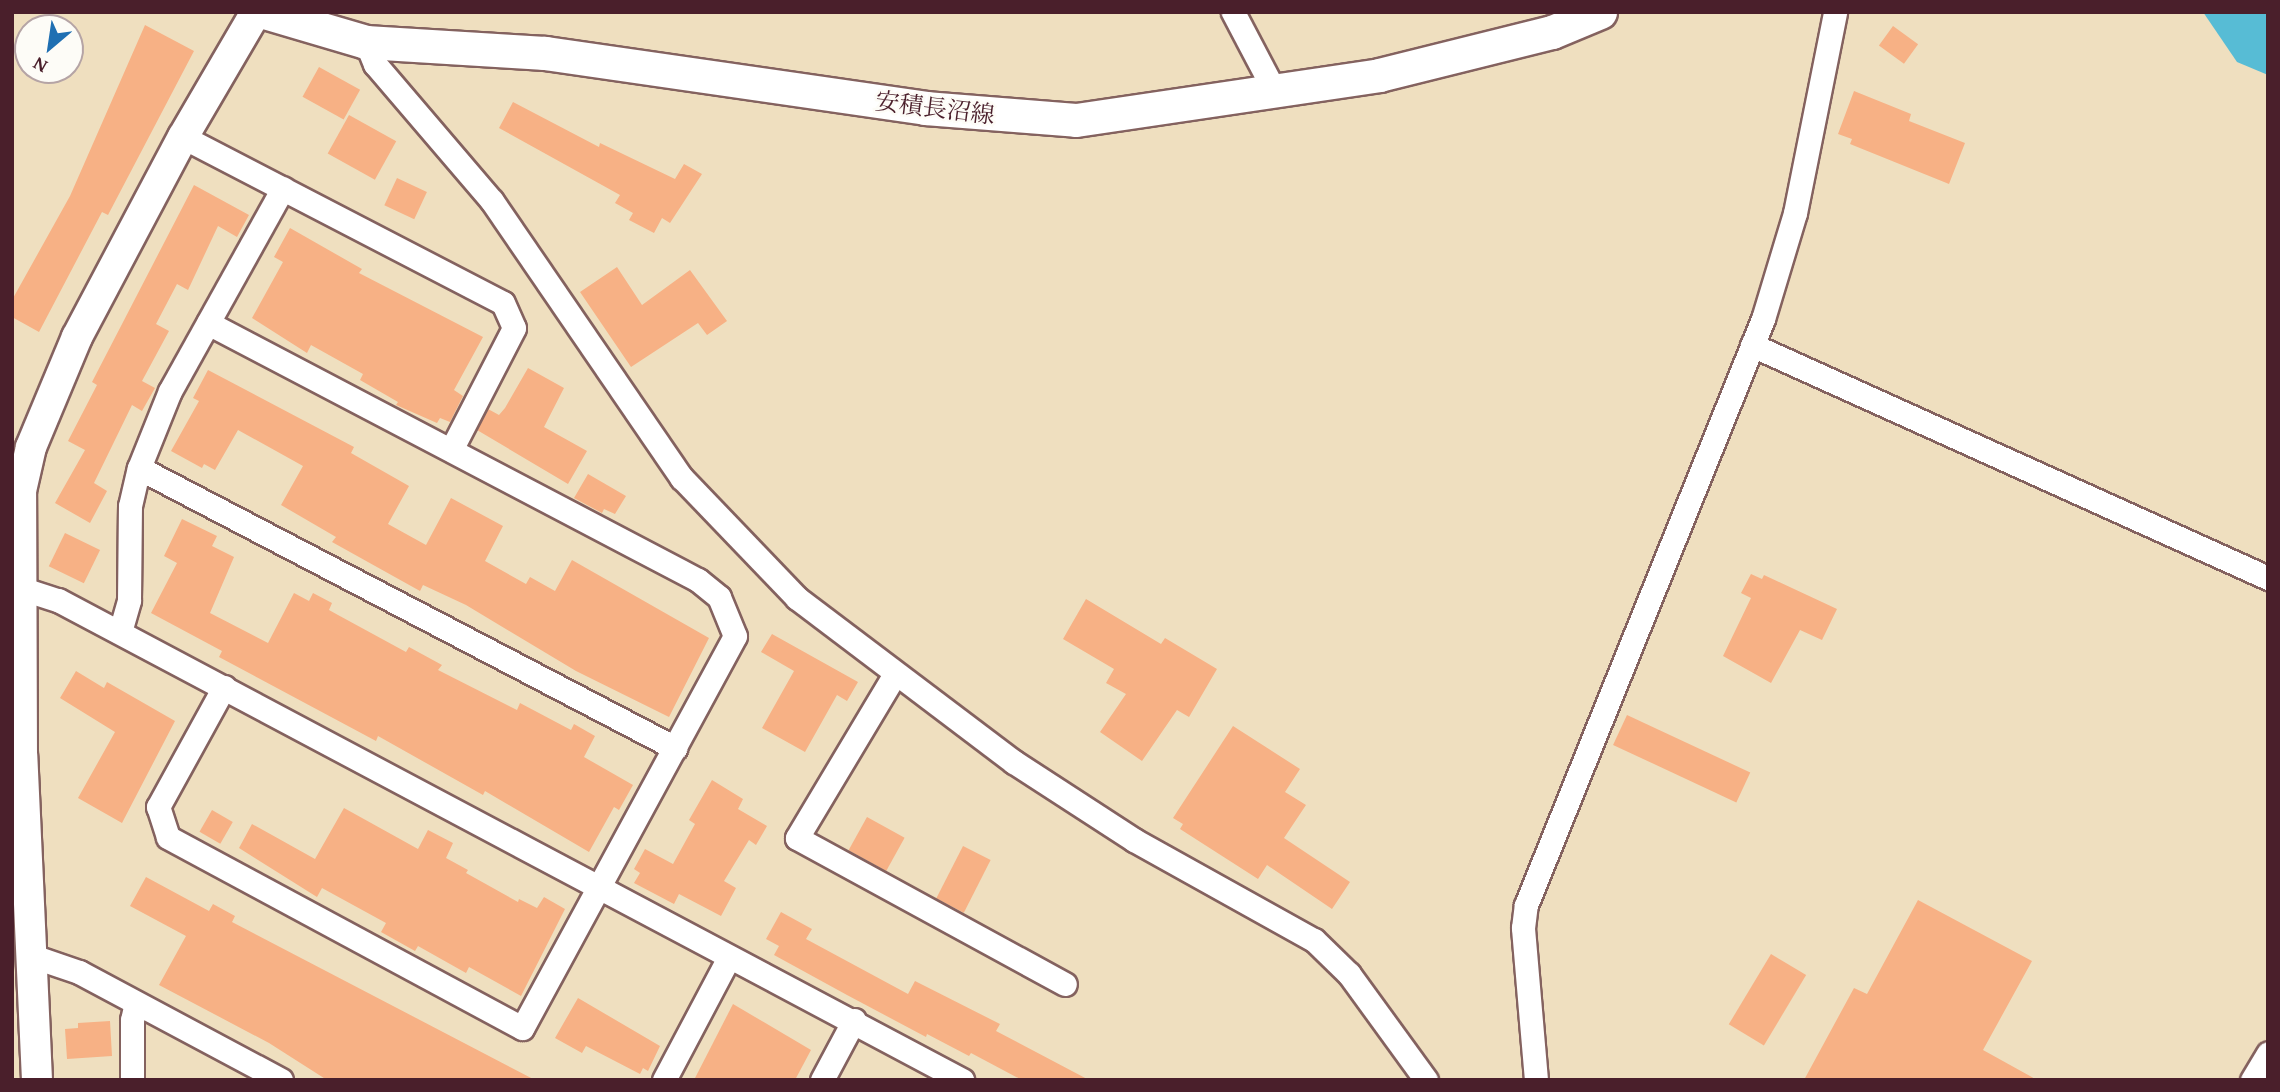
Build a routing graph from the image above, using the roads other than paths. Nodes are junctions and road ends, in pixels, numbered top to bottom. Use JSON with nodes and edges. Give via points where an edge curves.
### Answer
{"nodes":[{"id":1,"x":256,"y":12,"type":"edge"},
{"id":2,"x":264,"y":12,"type":"edge"},
{"id":3,"x":1233,"y":12,"type":"edge"},
{"id":4,"x":1600,"y":12,"type":"edge"},
{"id":5,"x":1835,"y":12,"type":"edge"},
{"id":6,"x":366,"y":42,"type":"junction"},
{"id":7,"x":1275,"y":92,"type":"junction"},
{"id":8,"x":183,"y":137,"type":"junction"},
{"id":9,"x":283,"y":188,"type":"junction"},
{"id":10,"x":208,"y":323,"type":"junction"},
{"id":11,"x":1752,"y":345,"type":"junction"},
{"id":12,"x":451,"y":450,"type":"junction"},
{"id":13,"x":139,"y":468,"type":"junction"},
{"id":14,"x":2268,"y":578,"type":"edge"},
{"id":15,"x":20,"y":588,"type":"junction"},
{"id":16,"x":120,"y":632,"type":"junction"},
{"id":17,"x":895,"y":674,"type":"junction"},
{"id":18,"x":224,"y":687,"type":"junction"},
{"id":19,"x":675,"y":748,"type":"junction"},
{"id":20,"x":17,"y":755,"type":"edge"},
{"id":21,"x":600,"y":886,"type":"junction"},
{"id":22,"x":21,"y":917,"type":"edge"},
{"id":23,"x":32,"y":956,"type":"junction"},
{"id":24,"x":729,"y":957,"type":"junction"},
{"id":25,"x":1065,"y":984,"type":"dead end"},
{"id":26,"x":136,"y":1003,"type":"junction"},
{"id":27,"x":854,"y":1020,"type":"junction"},
{"id":28,"x":2268,"y":1053,"type":"edge"},
{"id":29,"x":37,"y":1080,"type":"edge"},
{"id":30,"x":132,"y":1080,"type":"edge"},
{"id":31,"x":281,"y":1080,"type":"edge"},
{"id":32,"x":664,"y":1080,"type":"edge"},
{"id":33,"x":822,"y":1080,"type":"edge"},
{"id":34,"x":962,"y":1080,"type":"edge"},
{"id":35,"x":1426,"y":1080,"type":"edge"},
{"id":36,"x":1536,"y":1080,"type":"edge"},
{"id":37,"x":2252,"y":1080,"type":"edge"}],
"edges":[{"from":1,"to":8,"type":"street"},
{"from":2,"to":6,"type":"main road","name":"安積長沼線"},
{"from":3,"to":7,"type":"street"},
{"from":4,"to":7,"type":"main road","name":"安積長沼線","via":[[1552,32],[1379,75]]},
{"from":5,"to":11,"type":"street","via":[[1795,213]]},
{"from":6,"to":7,"type":"main road","name":"安積長沼線","via":[[545,53],[1014,117],[1076,120]]},
{"from":6,"to":17,"type":"street","via":[[375,64],[492,201],[682,478],[804,605]]},
{"from":8,"to":9,"type":"street"},
{"from":8,"to":15,"type":"street","via":[[77,337],[34,437],[21,491]]},
{"from":9,"to":10,"type":"street"},
{"from":9,"to":12,"type":"street","via":[[503,303],[514,328]]},
{"from":10,"to":12,"type":"street"},
{"from":10,"to":13,"type":"street","via":[[170,391]]},
{"from":11,"to":14,"type":"street"},
{"from":11,"to":36,"type":"street","via":[[1526,905],[1523,929]]},
{"from":12,"to":19,"type":"street","via":[[698,580],[719,597],[735,636]]},
{"from":13,"to":16,"type":"street","via":[[129,516],[129,600]]},
{"from":13,"to":19,"type":"street"},
{"from":15,"to":16,"type":"street","via":[[58,600]]},
{"from":15,"to":20,"type":"street"},
{"from":16,"to":18,"type":"street"},
{"from":17,"to":25,"type":"street","via":[[797,838]]},
{"from":17,"to":35,"type":"street","via":[[1014,762],[1134,840],[1314,940],[1349,974]]},
{"from":18,"to":21,"type":"street"},
{"from":18,"to":21,"type":"street","via":[[158,807],[168,837],[509,1024],[522,1028]]},
{"from":19,"to":21,"type":"street"},
{"from":20,"to":22,"type":"street"},
{"from":21,"to":24,"type":"street"},
{"from":22,"to":23,"type":"street"},
{"from":23,"to":26,"type":"street","via":[[54,961]]},
{"from":23,"to":29,"type":"street"},
{"from":24,"to":27,"type":"street"},
{"from":24,"to":32,"type":"street"},
{"from":26,"to":30,"type":"street"},
{"from":26,"to":31,"type":"street"},
{"from":27,"to":33,"type":"street"},
{"from":27,"to":34,"type":"street"},
{"from":28,"to":37,"type":"street"}]}
